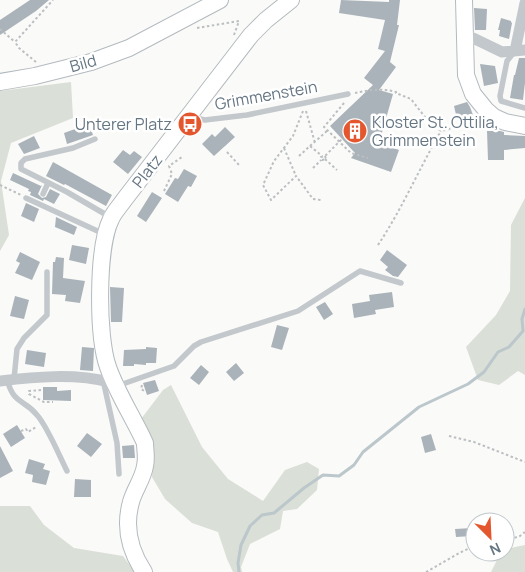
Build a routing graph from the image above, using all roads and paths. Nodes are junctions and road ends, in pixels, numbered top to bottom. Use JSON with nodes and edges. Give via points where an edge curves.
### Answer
{"nodes":[{"id":1,"x":53,"y":0,"type":"edge"},
{"id":2,"x":220,"y":0,"type":"edge"},
{"id":3,"x":291,"y":0,"type":"edge"},
{"id":4,"x":464,"y":0,"type":"edge"},
{"id":5,"x":525,"y":3,"type":"edge"},
{"id":6,"x":201,"y":24,"type":"dead end"},
{"id":7,"x":0,"y":29,"type":"edge"},
{"id":8,"x":464,"y":38,"type":"junction"},
{"id":9,"x":233,"y":39,"type":"dead end"},
{"id":10,"x":15,"y":42,"type":"junction"},
{"id":11,"x":520,"y":51,"type":"edge"},
{"id":12,"x":45,"y":74,"type":"junction"},
{"id":13,"x":0,"y":82,"type":"edge"},
{"id":14,"x":348,"y":94,"type":"joint"},
{"id":15,"x":335,"y":104,"type":"dead end"},
{"id":16,"x":525,"y":108,"type":"edge"},
{"id":17,"x":189,"y":116,"type":"junction"},
{"id":18,"x":483,"y":126,"type":"dead end"},
{"id":19,"x":525,"y":126,"type":"edge"},
{"id":20,"x":328,"y":131,"type":"junction"},
{"id":21,"x":441,"y":131,"type":"junction"},
{"id":22,"x":95,"y":139,"type":"dead end"},
{"id":23,"x":342,"y":139,"type":"dead end"},
{"id":24,"x":339,"y":142,"type":"junction"},
{"id":25,"x":315,"y":143,"type":"junction"},
{"id":26,"x":310,"y":146,"type":"junction"},
{"id":27,"x":284,"y":148,"type":"junction"},
{"id":28,"x":227,"y":152,"type":"dead end"},
{"id":29,"x":299,"y":156,"type":"dead end"},
{"id":30,"x":182,"y":157,"type":"dead end"},
{"id":31,"x":323,"y":157,"type":"junction"},
{"id":32,"x":368,"y":158,"type":"dead end"},
{"id":33,"x":239,"y":165,"type":"dead end"},
{"id":34,"x":313,"y":168,"type":"dead end"},
{"id":35,"x":337,"y":170,"type":"dead end"},
{"id":36,"x":177,"y":172,"type":"dead end"},
{"id":37,"x":172,"y":174,"type":"junction"},
{"id":38,"x":296,"y":176,"type":"junction"},
{"id":39,"x":48,"y":183,"type":"junction"},
{"id":40,"x":0,"y":185,"type":"edge"},
{"id":41,"x":164,"y":191,"type":"dead end"},
{"id":42,"x":43,"y":194,"type":"dead end"},
{"id":43,"x":26,"y":198,"type":"joint"},
{"id":44,"x":321,"y":200,"type":"dead end"},
{"id":45,"x":112,"y":218,"type":"junction"},
{"id":46,"x":106,"y":235,"type":"junction"},
{"id":47,"x":378,"y":245,"type":"dead end"},
{"id":48,"x":47,"y":272,"type":"dead end"},
{"id":49,"x":402,"y":283,"type":"dead end"},
{"id":50,"x":7,"y":380,"type":"edge"},
{"id":51,"x":111,"y":382,"type":"junction"},
{"id":52,"x":41,"y":390,"type":"dead end"},
{"id":53,"x":53,"y":402,"type":"dead end"},
{"id":54,"x":34,"y":428,"type":"dead end"},
{"id":55,"x":21,"y":431,"type":"dead end"},
{"id":56,"x":449,"y":436,"type":"dead end"},
{"id":57,"x":525,"y":462,"type":"edge"},
{"id":58,"x":68,"y":471,"type":"dead end"},
{"id":59,"x":119,"y":474,"type":"dead end"},
{"id":60,"x":465,"y":550,"type":"edge"},
{"id":61,"x":144,"y":572,"type":"edge"},
{"id":62,"x":426,"y":572,"type":"edge"}],
"edges":[{"from":1,"to":10,"type":"path"},
{"from":2,"to":12,"type":"street","name":"Bild","via":[[129,48]]},
{"from":3,"to":17,"type":"street","name":"Platz","via":[[251,35]]},
{"from":4,"to":8,"type":"street"},
{"from":5,"to":11,"type":"street"},
{"from":6,"to":9,"type":"path","via":[[196,28],[239,21]]},
{"from":7,"to":10,"type":"path"},
{"from":8,"to":11,"type":"street","via":[[473,38],[502,52]]},
{"from":8,"to":19,"type":"street","via":[[466,75],[472,94],[494,117]]},
{"from":10,"to":12,"type":"path"},
{"from":11,"to":16,"type":"lane","via":[[507,61],[500,96],[501,101]]},
{"from":12,"to":13,"type":"street","name":"Bild"},
{"from":14,"to":17,"type":"lane","name":"Grimmenstein","via":[[247,115],[205,120]]},
{"from":14,"to":21,"type":"path","via":[[370,90],[396,92],[413,101],[426,119]]},
{"from":15,"to":20,"type":"path","via":[[344,103],[324,127]]},
{"from":17,"to":45,"type":"street","name":"Platz"},
{"from":18,"to":21,"type":"path"},
{"from":20,"to":24,"type":"path"},
{"from":20,"to":25,"type":"path"},
{"from":21,"to":47,"type":"path"},
{"from":22,"to":39,"type":"lane","via":[[25,159],[21,163],[21,170],[26,174]]},
{"from":23,"to":24,"type":"path"},
{"from":24,"to":31,"type":"path"},
{"from":24,"to":32,"type":"path","via":[[351,153]]},
{"from":25,"to":26,"type":"path"},
{"from":25,"to":27,"type":"path","via":[[304,109],[297,130]]},
{"from":26,"to":29,"type":"path"},
{"from":26,"to":31,"type":"path"},
{"from":27,"to":38,"type":"path"},
{"from":27,"to":38,"type":"path","via":[[263,185],[271,200]]},
{"from":28,"to":33,"type":"path"},
{"from":30,"to":37,"type":"path","via":[[169,166]]},
{"from":31,"to":34,"type":"path"},
{"from":31,"to":35,"type":"path"},
{"from":36,"to":37,"type":"path"},
{"from":37,"to":41,"type":"path"},
{"from":38,"to":44,"type":"path","via":[[313,199]]},
{"from":39,"to":42,"type":"lane"},
{"from":39,"to":45,"type":"lane"},
{"from":40,"to":43,"type":"path"},
{"from":43,"to":46,"type":"lane"},
{"from":45,"to":46,"type":"street","name":"Platz"},
{"from":46,"to":51,"type":"street","name":"Platz","via":[[102,331]]},
{"from":48,"to":50,"type":"lane","via":[[47,315],[17,349]]},
{"from":49,"to":51,"type":"lane","via":[[360,271],[298,311],[200,342],[174,366]]},
{"from":50,"to":51,"type":"street","via":[[57,377]]},
{"from":50,"to":58,"type":"lane","via":[[14,398],[39,416]]},
{"from":51,"to":59,"type":"lane"},
{"from":51,"to":61,"type":"street","name":"Platz","via":[[144,443],[145,466],[131,502],[128,536]]},
{"from":52,"to":53,"type":"path","via":[[29,391],[29,394],[44,402]]},
{"from":54,"to":55,"type":"path","via":[[28,432],[26,429]]},
{"from":56,"to":57,"type":"path"},
{"from":60,"to":62,"type":"path"}]}
